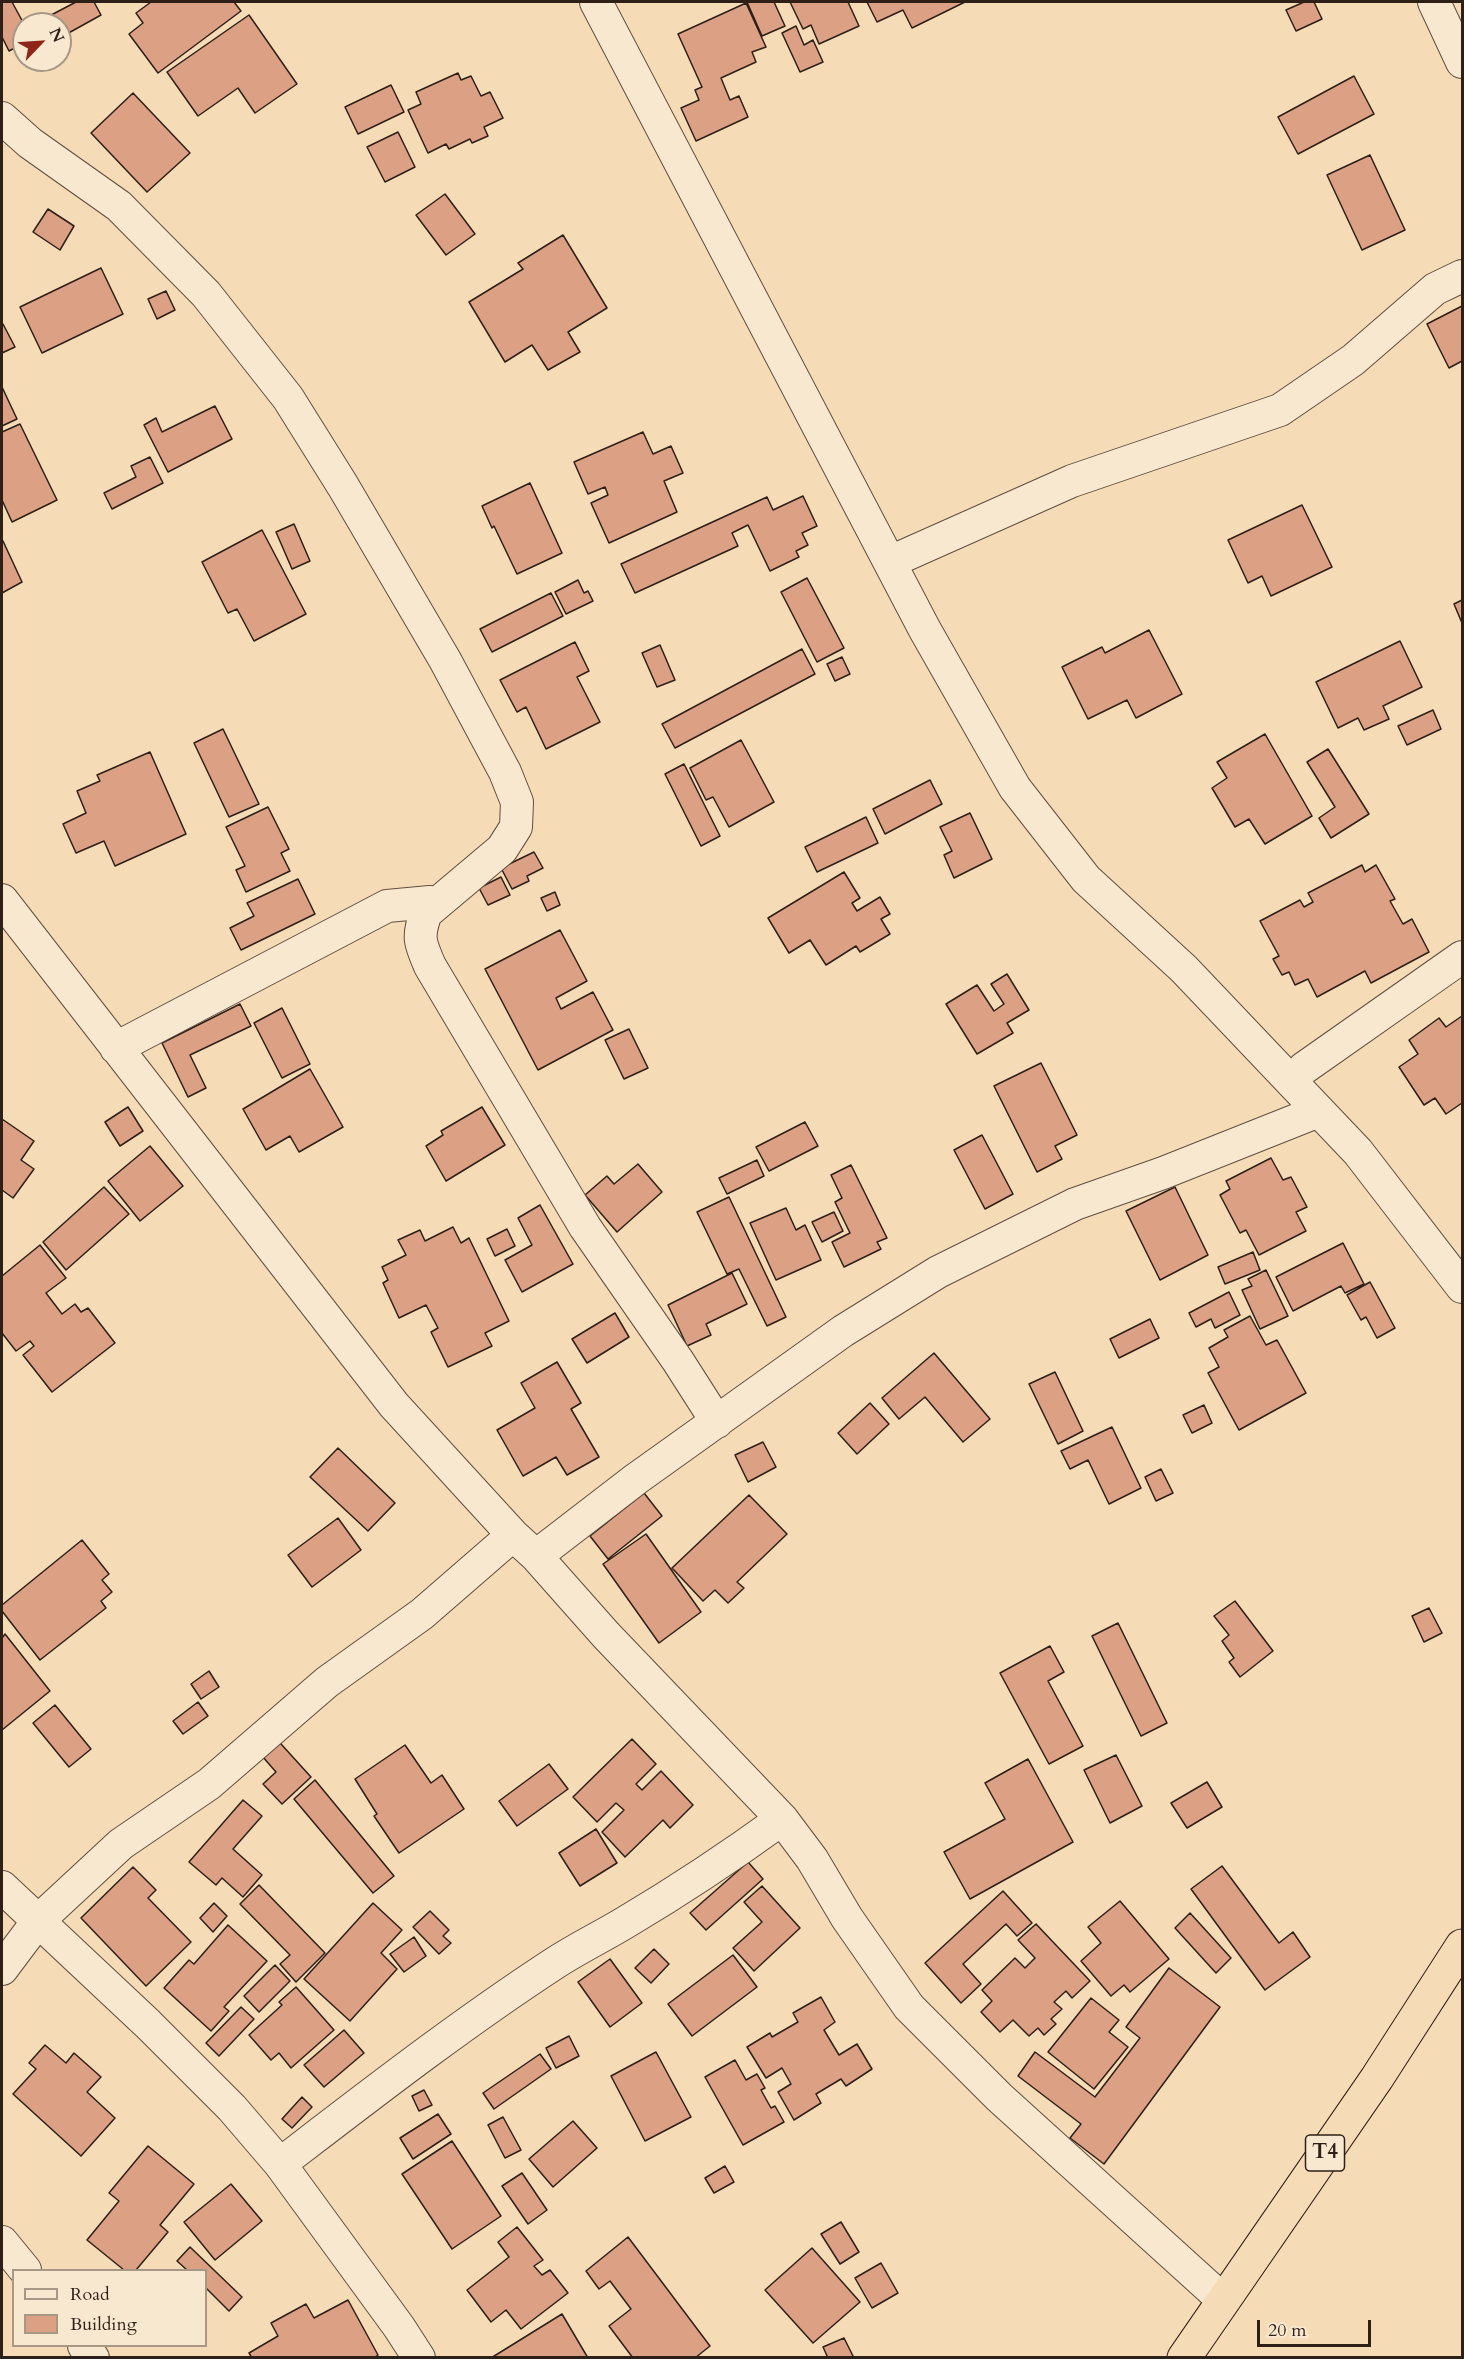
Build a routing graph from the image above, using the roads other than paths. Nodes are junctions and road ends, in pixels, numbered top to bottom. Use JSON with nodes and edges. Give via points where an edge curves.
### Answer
{"nodes":[{"id":1,"x":596,"y":2,"type":"edge"},
{"id":2,"x":1434,"y":2,"type":"edge"},
{"id":3,"x":1462,"y":62,"type":"edge"},
{"id":4,"x":2,"y":118,"type":"edge"},
{"id":5,"x":1462,"y":276,"type":"edge"},
{"id":6,"x":890,"y":562,"type":"junction"},
{"id":7,"x":2,"y":900,"type":"edge"},
{"id":8,"x":426,"y":913,"type":"junction"},
{"id":9,"x":1462,"y":957,"type":"edge"},
{"id":10,"x":116,"y":1048,"type":"junction"},
{"id":11,"x":1304,"y":1068,"type":"dead end"},
{"id":12,"x":1319,"y":1111,"type":"junction"},
{"id":13,"x":1462,"y":1287,"type":"edge"},
{"id":14,"x":717,"y":1422,"type":"junction"},
{"id":15,"x":513,"y":1535,"type":"junction"},
{"id":16,"x":536,"y":1556,"type":"junction"},
{"id":17,"x":782,"y":1820,"type":"junction"},
{"id":18,"x":2,"y":1887,"type":"edge"},
{"id":19,"x":38,"y":1921,"type":"junction"},
{"id":20,"x":1462,"y":1946,"type":"edge"},
{"id":21,"x":2,"y":1970,"type":"edge"},
{"id":22,"x":280,"y":2164,"type":"junction"},
{"id":23,"x":2,"y":2242,"type":"edge"},
{"id":24,"x":23,"y":2269,"type":"edge"},
{"id":25,"x":1223,"y":2300,"type":"junction"},
{"id":26,"x":419,"y":2358,"type":"edge"},
{"id":27,"x":1184,"y":2358,"type":"edge"}],
"edges":[{"from":1,"to":6,"type":"street"},
{"from":2,"to":3,"type":"street"},
{"from":4,"to":8,"type":"street","via":[[30,143],[119,206],[206,294],[288,398],[439,650],[506,772],[517,802],[516,827],[502,849]]},
{"from":5,"to":6,"type":"street","via":[[1435,289],[1353,360],[1280,410],[1072,480]]},
{"from":6,"to":12,"type":"street","via":[[1015,788],[1086,879],[1184,969]]},
{"from":7,"to":10,"type":"street"},
{"from":8,"to":10,"type":"street","via":[[430,902],[387,906]]},
{"from":8,"to":14,"type":"street","via":[[419,942],[430,966],[585,1227]]},
{"from":9,"to":11,"type":"street"},
{"from":10,"to":15,"type":"street","via":[[394,1405]]},
{"from":12,"to":13,"type":"street","via":[[1358,1152]]},
{"from":12,"to":14,"type":"street","via":[[1075,1204],[938,1272],[843,1331]]},
{"from":14,"to":16,"type":"street"},
{"from":15,"to":16,"type":"street"},
{"from":15,"to":19,"type":"street","via":[[422,1614],[327,1682],[209,1784],[121,1844]]},
{"from":16,"to":17,"type":"street","via":[[591,1620]]},
{"from":17,"to":22,"type":"street","via":[[716,1867],[558,1960],[494,2003]]},
{"from":17,"to":25,"type":"street","via":[[909,2007],[999,2097]]},
{"from":18,"to":19,"type":"street"},
{"from":19,"to":21,"type":"street"},
{"from":19,"to":22,"type":"street","via":[[232,2108]]},
{"from":20,"to":25,"type":"highway","number":"T4","via":[[1377,2078]]},
{"from":22,"to":26,"type":"street"},
{"from":23,"to":24,"type":"street"},
{"from":25,"to":27,"type":"highway","number":"T4"}]}
